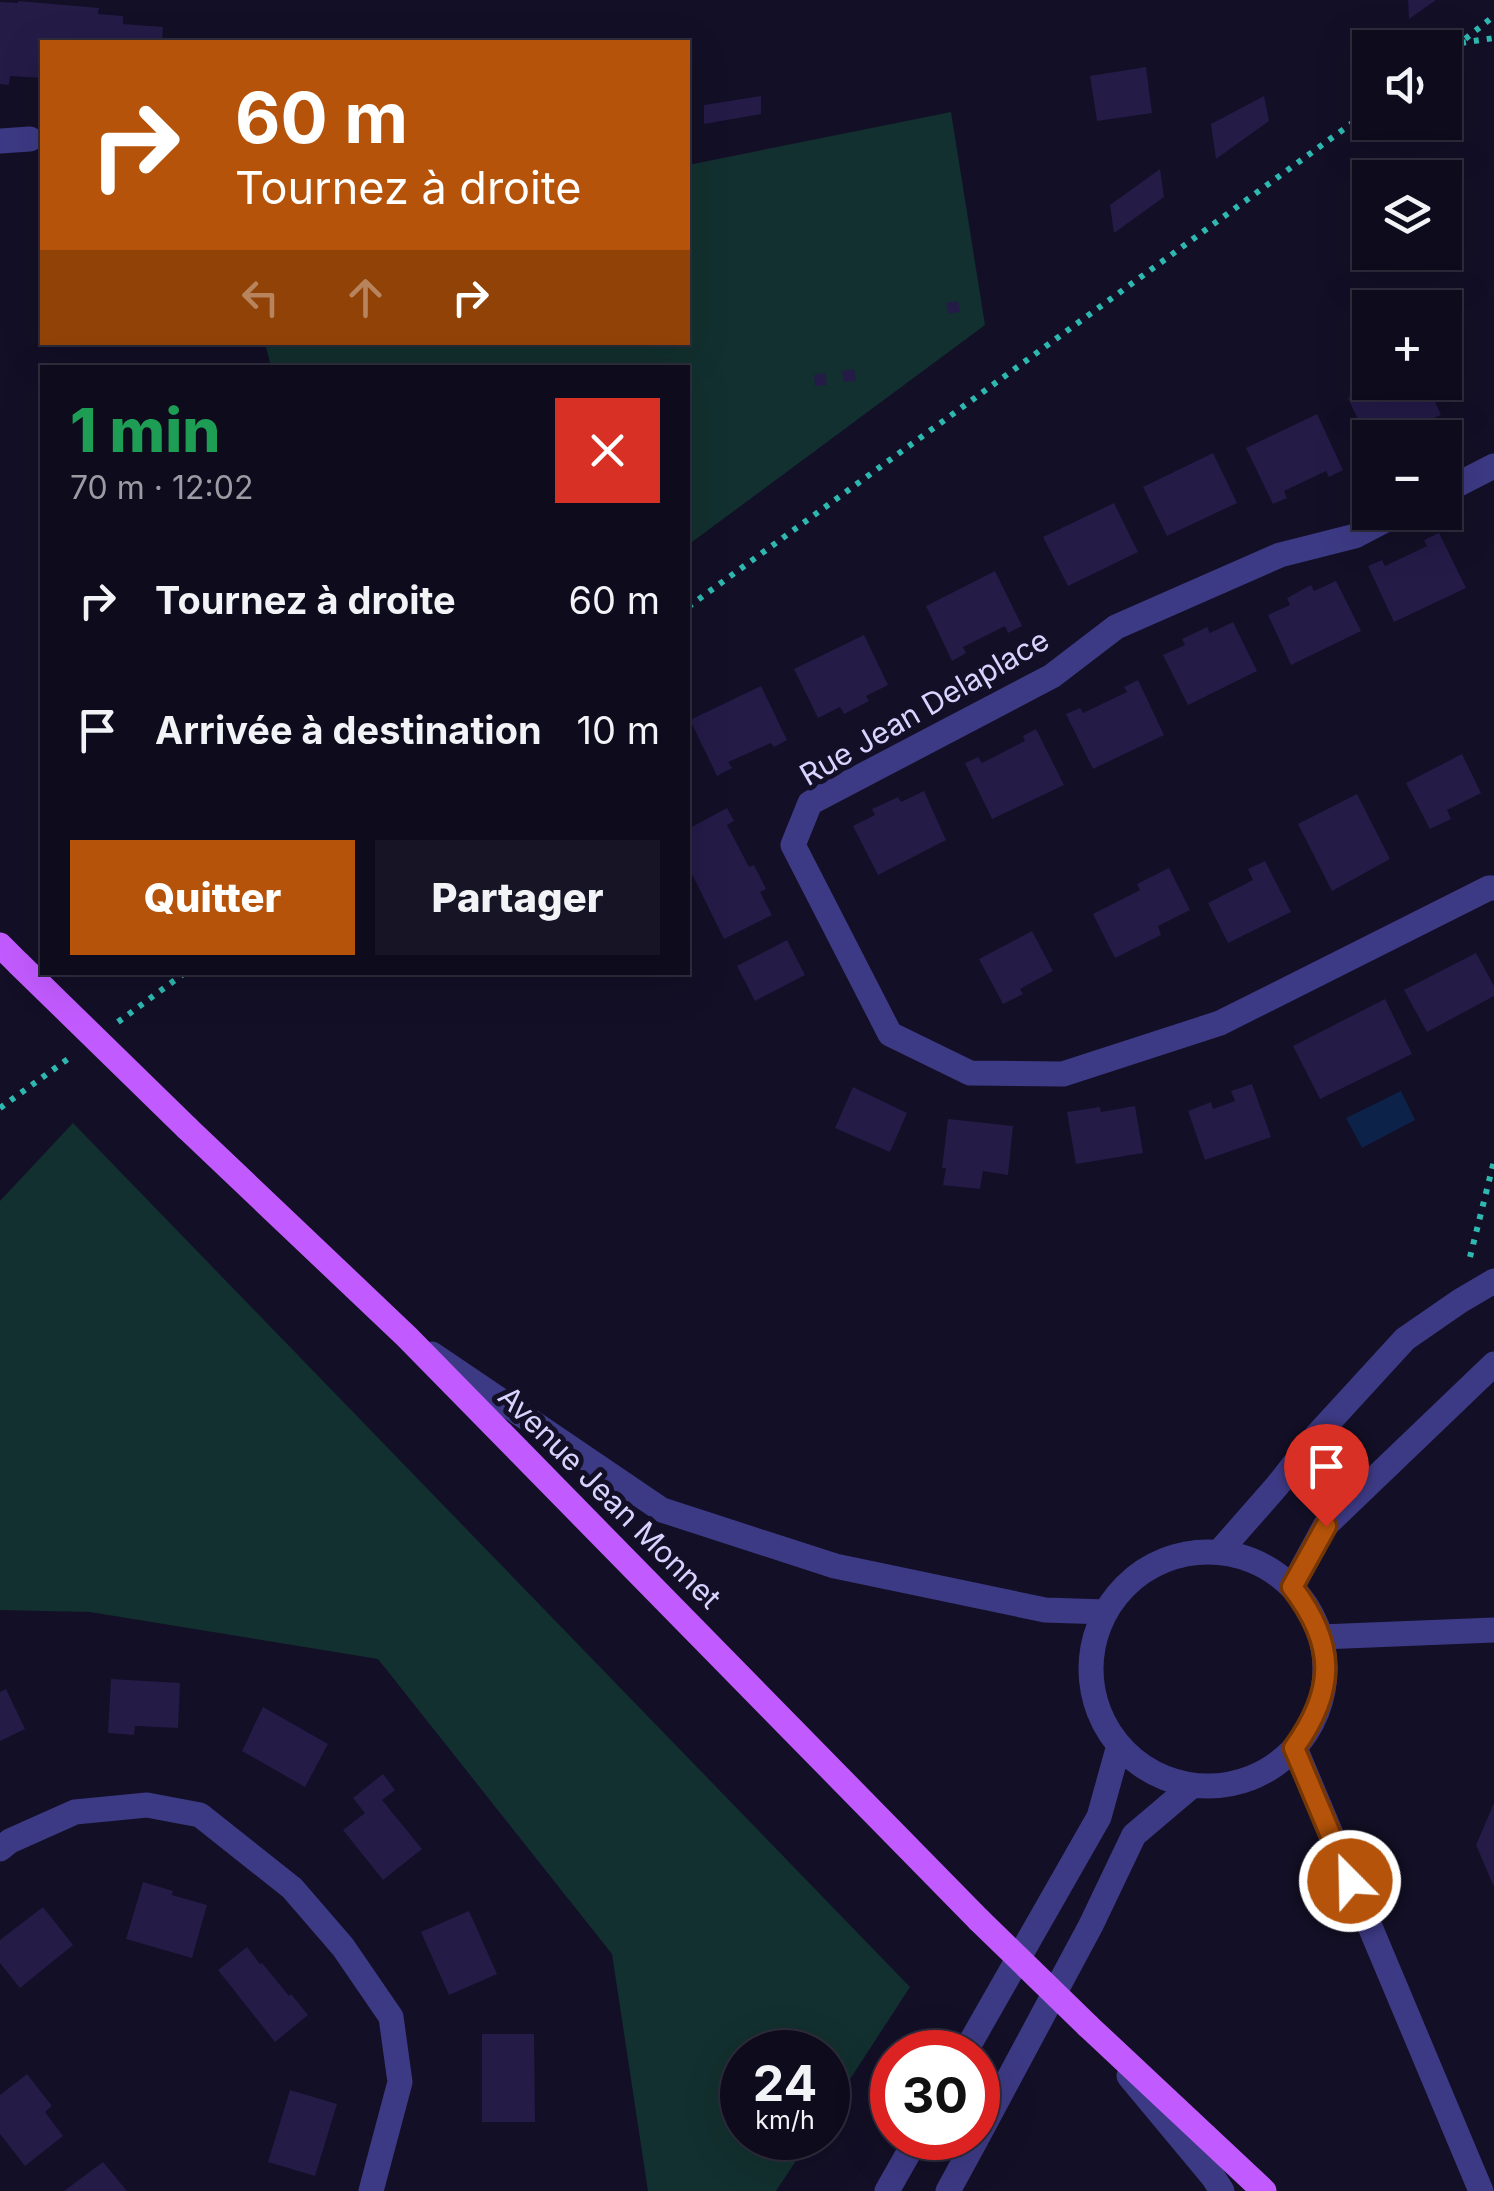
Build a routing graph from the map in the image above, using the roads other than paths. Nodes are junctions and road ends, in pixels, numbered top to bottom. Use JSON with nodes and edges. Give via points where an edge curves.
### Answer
{"nodes":[{"id":1,"x":30,"y":139,"type":"dead end"},
{"id":2,"x":0,"y":141,"type":"edge"},
{"id":3,"x":1494,"y":466,"type":"edge"},
{"id":4,"x":1462,"y":482,"type":"edge"},
{"id":5,"x":1366,"y":530,"type":"edge"},
{"id":6,"x":1494,"y":888,"type":"edge"},
{"id":7,"x":0,"y":945,"type":"edge"},
{"id":8,"x":1494,"y":1281,"type":"edge"},
{"id":9,"x":407,"y":1337,"type":"junction"},
{"id":10,"x":1494,"y":1364,"type":"edge"},
{"id":11,"x":1219,"y":1552,"type":"junction"},
{"id":12,"x":1292,"y":1587,"type":"junction"},
{"id":13,"x":1106,"y":1612,"type":"junction"},
{"id":14,"x":1494,"y":1630,"type":"edge"},
{"id":15,"x":1321,"y":1637,"type":"junction"},
{"id":16,"x":1119,"y":1746,"type":"junction"},
{"id":17,"x":1294,"y":1748,"type":"junction"},
{"id":18,"x":1193,"y":1785,"type":"junction"},
{"id":19,"x":0,"y":1849,"type":"edge"},
{"id":20,"x":1088,"y":2026,"type":"junction"},
{"id":21,"x":978,"y":2030,"type":"edge"},
{"id":22,"x":1000,"y":2094,"type":"edge"},
{"id":23,"x":905,"y":2160,"type":"edge"},
{"id":24,"x":919,"y":2160,"type":"edge"},
{"id":25,"x":965,"y":2160,"type":"edge"},
{"id":26,"x":371,"y":2191,"type":"edge"},
{"id":27,"x":887,"y":2191,"type":"edge"},
{"id":28,"x":907,"y":2191,"type":"edge"},
{"id":29,"x":948,"y":2191,"type":"edge"},
{"id":30,"x":1222,"y":2191,"type":"edge"},
{"id":31,"x":1264,"y":2191,"type":"edge"},
{"id":32,"x":1482,"y":2191,"type":"edge"}],
"edges":[{"from":1,"to":2,"type":"street"},
{"from":3,"to":4,"type":"street"},
{"from":5,"to":6,"type":"street","name":"Rue Jean Delaplace","via":[[1280,555],[1116,627],[1052,676],[810,803],[793,844],[890,1034],[970,1073],[1063,1074],[1220,1023]]},
{"from":7,"to":9,"type":"main road","name":"Avenue Jean Monnet","bridge":true},
{"from":8,"to":11,"type":"street","via":[[1405,1339]]},
{"from":9,"to":13,"type":"street","via":[[662,1510],[835,1566],[1046,1610]]},
{"from":9,"to":20,"type":"main road","name":"Avenue Jean Monnet","bridge":true},
{"from":10,"to":12,"type":"street","via":[[1326,1526]]},
{"from":11,"to":12,"type":"street","via":[[1271,1569]]},
{"from":11,"to":13,"type":"street","via":[[1154,1565],[1126,1585]]},
{"from":12,"to":15,"type":"street"},
{"from":13,"to":16,"type":"street","via":[[1094,1645],[1092,1681],[1100,1715]]},
{"from":14,"to":15,"type":"street"},
{"from":15,"to":17,"type":"street","via":[[1322,1696]]},
{"from":16,"to":18,"type":"street","via":[[1140,1765]]},
{"from":16,"to":21,"type":"street","via":[[1100,1817]]},
{"from":17,"to":18,"type":"street","via":[[1248,1780]]},
{"from":17,"to":32,"type":"street"},
{"from":18,"to":22,"type":"street","via":[[1134,1835]]},
{"from":19,"to":26,"type":"street","via":[[74,1812],[147,1805],[200,1816],[292,1888],[391,2016],[400,2082]]},
{"from":20,"to":30,"type":"street"},
{"from":20,"to":31,"type":"main road"},
{"from":23,"to":27,"type":"street"},
{"from":24,"to":28,"type":"street"},
{"from":25,"to":29,"type":"street"}]}
